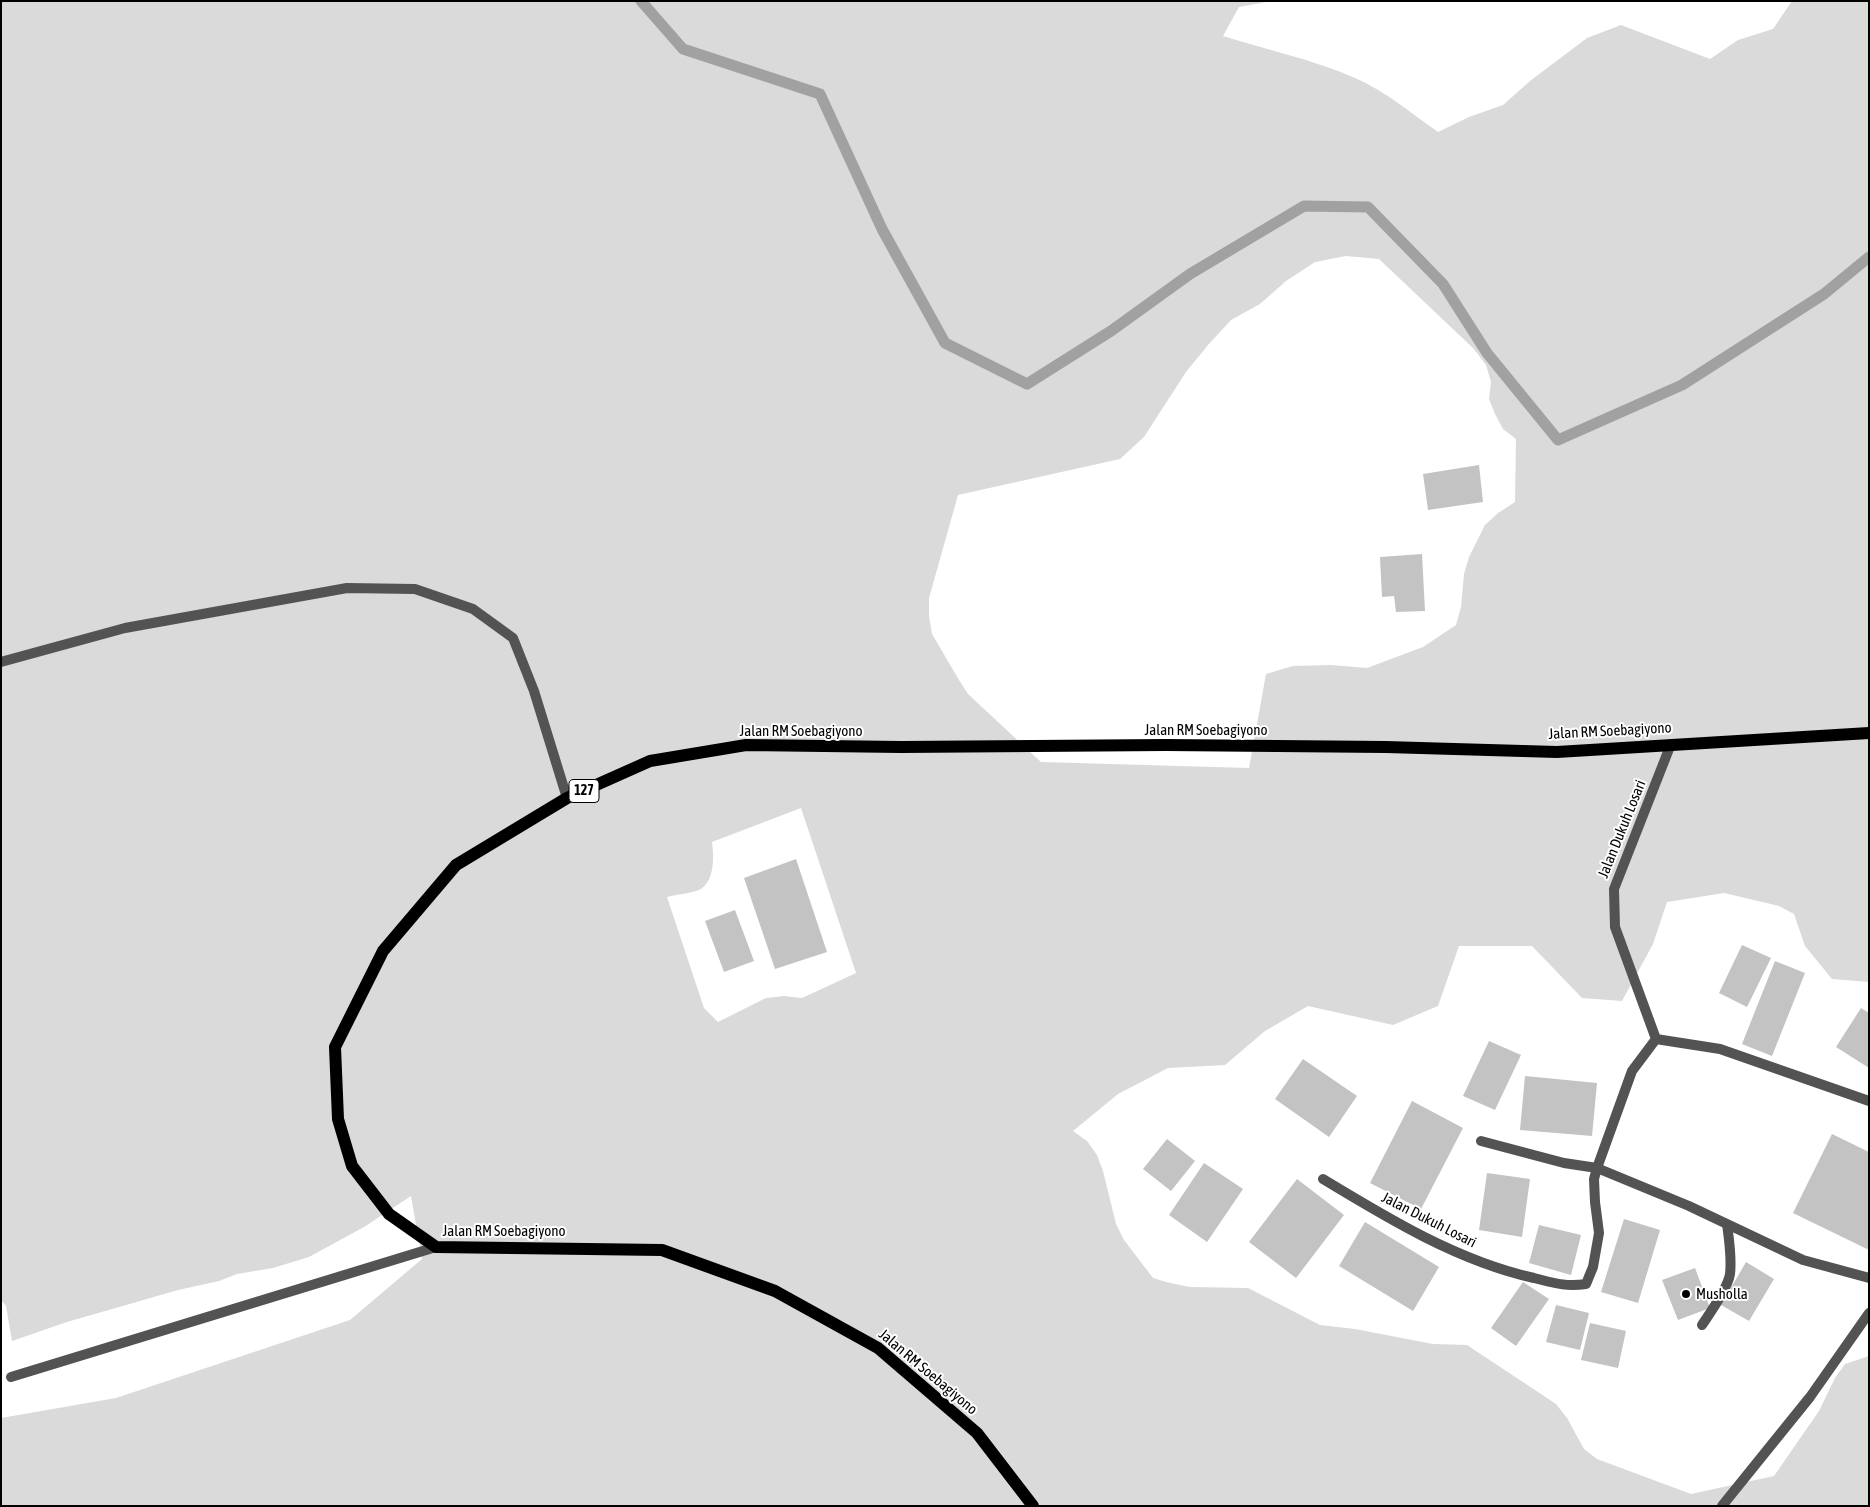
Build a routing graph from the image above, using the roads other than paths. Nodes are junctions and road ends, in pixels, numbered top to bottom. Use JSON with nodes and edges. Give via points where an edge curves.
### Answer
{"nodes":[{"id":1,"x":1,"y":662,"type":"edge"},
{"id":2,"x":1869,"y":733,"type":"edge"},
{"id":3,"x":1670,"y":744,"type":"junction"},
{"id":4,"x":567,"y":798,"type":"junction"},
{"id":5,"x":1656,"y":1039,"type":"junction"},
{"id":6,"x":1869,"y":1101,"type":"edge"},
{"id":7,"x":1481,"y":1142,"type":"dead end"},
{"id":8,"x":1597,"y":1168,"type":"junction"},
{"id":9,"x":1323,"y":1179,"type":"dead end"},
{"id":10,"x":1727,"y":1224,"type":"junction"},
{"id":11,"x":436,"y":1247,"type":"junction"},
{"id":12,"x":1869,"y":1278,"type":"edge"},
{"id":13,"x":1869,"y":1313,"type":"edge"},
{"id":14,"x":1702,"y":1325,"type":"dead end"},
{"id":15,"x":11,"y":1377,"type":"dead end"},
{"id":16,"x":1033,"y":1506,"type":"edge"},
{"id":17,"x":1722,"y":1506,"type":"edge"}],
"edges":[{"from":1,"to":4,"type":"street","via":[[125,628],[347,588],[415,589],[473,609],[513,638],[534,692]]},
{"from":2,"to":3,"type":"main road","name":"Jalan RM Soebagiyono","number":"127"},
{"from":3,"to":4,"type":"main road","name":"Jalan RM Soebagiyono","number":"127","via":[[1557,752],[1185,745],[746,745],[650,761]]},
{"from":3,"to":5,"type":"street","name":"Jalan Dukuh Losari","via":[[1614,889],[1615,928]]},
{"from":4,"to":11,"type":"main road","name":"Jalan RM Soebagiyono","number":"127","via":[[456,865],[383,951],[335,1047],[338,1119],[352,1166],[389,1214]]},
{"from":5,"to":6,"type":"street","via":[[1720,1049]]},
{"from":5,"to":8,"type":"street","name":"Jalan Dukuh Losari","via":[[1632,1071]]},
{"from":7,"to":8,"type":"street"},
{"from":8,"to":9,"type":"street","name":"Jalan Dukuh Losari","via":[[1594,1179],[1599,1233],[1593,1267],[1586,1284],[1568,1286],[1513,1274],[1453,1252]]},
{"from":8,"to":10,"type":"street"},
{"from":10,"to":12,"type":"street","via":[[1803,1260]]},
{"from":10,"to":14,"type":"street","via":[[1730,1276]]},
{"from":11,"to":15,"type":"street"},
{"from":11,"to":16,"type":"main road","name":"Jalan RM Soebagiyono","via":[[662,1250],[776,1291],[878,1348],[977,1433]]},
{"from":13,"to":17,"type":"street","via":[[1810,1397]]}]}
